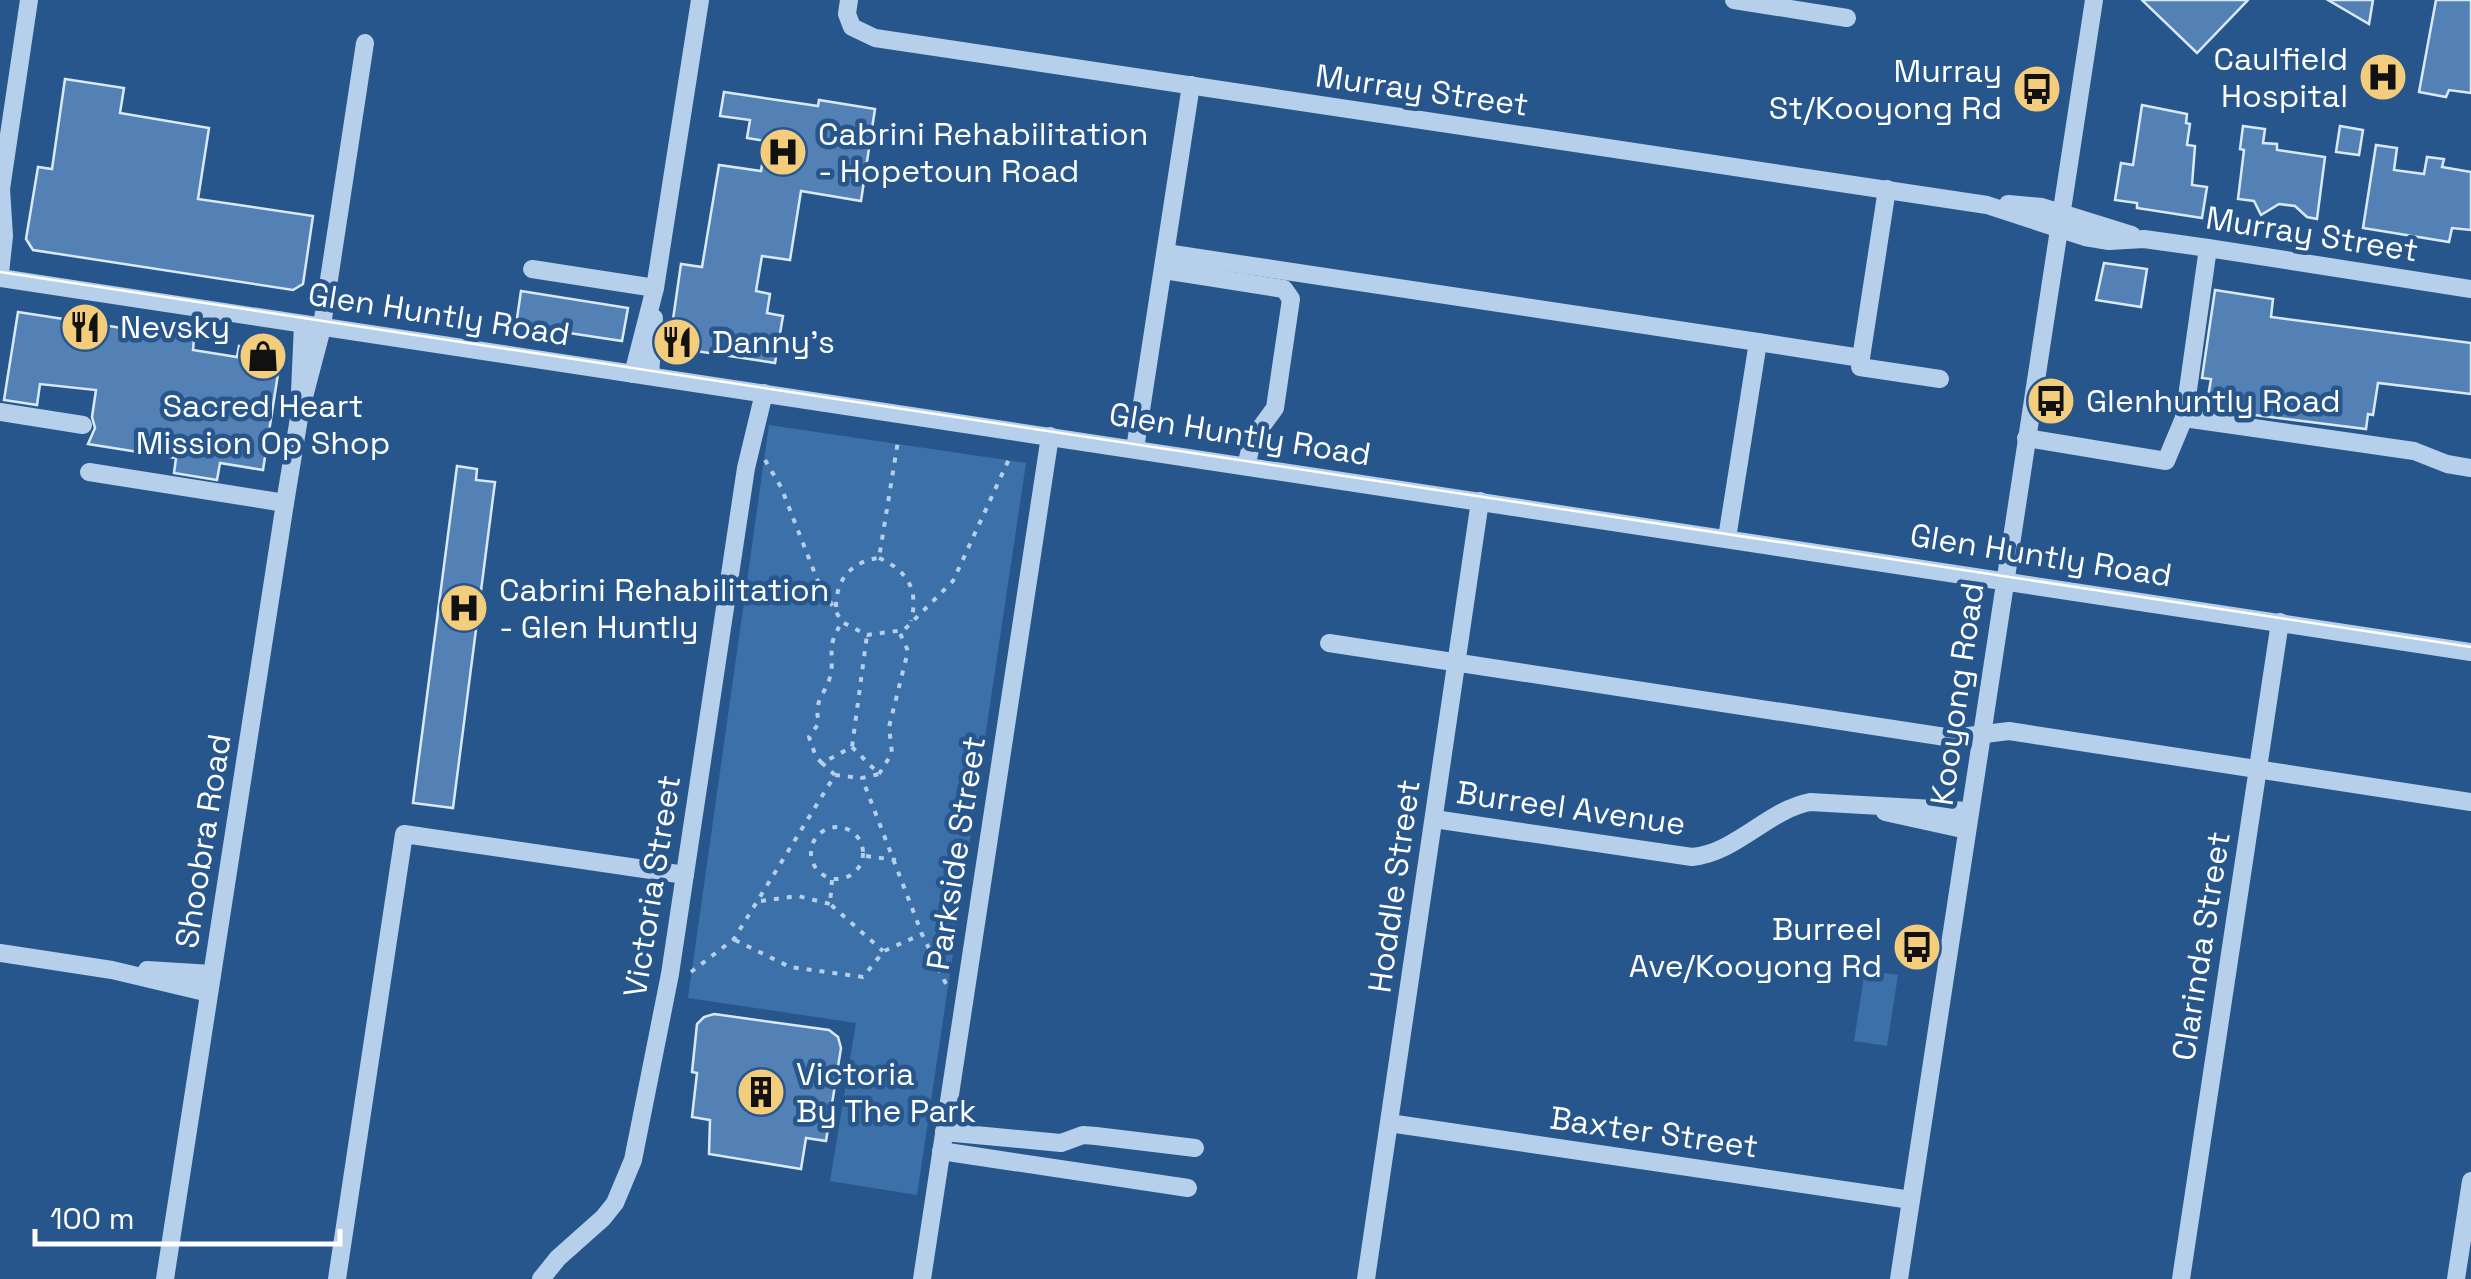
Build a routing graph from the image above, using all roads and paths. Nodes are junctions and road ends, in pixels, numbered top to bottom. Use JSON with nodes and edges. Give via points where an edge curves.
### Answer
{"nodes":[{"id":1,"x":29,"y":0,"type":"edge"},
{"id":2,"x":700,"y":0,"type":"edge"},
{"id":3,"x":849,"y":0,"type":"edge"},
{"id":4,"x":1734,"y":0,"type":"edge"},
{"id":5,"x":2094,"y":0,"type":"edge"},
{"id":6,"x":1847,"y":18,"type":"dead end"},
{"id":7,"x":365,"y":43,"type":"dead end"},
{"id":8,"x":1191,"y":86,"type":"junction"},
{"id":9,"x":1886,"y":189,"type":"junction"},
{"id":10,"x":1,"y":190,"type":"edge"},
{"id":11,"x":2060,"y":221,"type":"junction"},
{"id":12,"x":2208,"y":248,"type":"junction"},
{"id":13,"x":1165,"y":262,"type":"junction"},
{"id":14,"x":532,"y":268,"type":"dead end"},
{"id":15,"x":0,"y":275,"type":"edge"},
{"id":16,"x":655,"y":288,"type":"junction"},
{"id":17,"x":2471,"y":289,"type":"edge"},
{"id":18,"x":303,"y":324,"type":"junction"},
{"id":19,"x":322,"y":327,"type":"junction"},
{"id":20,"x":1758,"y":342,"type":"junction"},
{"id":21,"x":1861,"y":358,"type":"junction"},
{"id":22,"x":642,"y":375,"type":"junction"},
{"id":23,"x":1940,"y":379,"type":"dead end"},
{"id":24,"x":756,"y":392,"type":"junction"},
{"id":25,"x":0,"y":412,"type":"edge"},
{"id":26,"x":300,"y":412,"type":"junction"},
{"id":27,"x":2184,"y":418,"type":"junction"},
{"id":28,"x":83,"y":425,"type":"dead end"},
{"id":29,"x":1050,"y":436,"type":"junction"},
{"id":30,"x":2026,"y":438,"type":"junction"},
{"id":31,"x":898,"y":440,"type":"dead end"},
{"id":32,"x":1136,"y":449,"type":"junction"},
{"id":33,"x":1010,"y":457,"type":"dead end"},
{"id":34,"x":1246,"y":466,"type":"junction"},
{"id":35,"x":2471,"y":468,"type":"edge"},
{"id":36,"x":89,"y":472,"type":"dead end"},
{"id":37,"x":752,"y":472,"type":"junction"},
{"id":38,"x":1480,"y":501,"type":"junction"},
{"id":39,"x":285,"y":502,"type":"junction"},
{"id":40,"x":1727,"y":538,"type":"junction"},
{"id":41,"x":879,"y":558,"type":"junction"},
{"id":42,"x":2004,"y":579,"type":"junction"},
{"id":43,"x":836,"y":612,"type":"junction"},
{"id":44,"x":842,"y":622,"type":"junction"},
{"id":45,"x":2280,"y":622,"type":"junction"},
{"id":46,"x":910,"y":624,"type":"junction"},
{"id":47,"x":899,"y":631,"type":"junction"},
{"id":48,"x":868,"y":635,"type":"junction"},
{"id":49,"x":1328,"y":643,"type":"dead end"},
{"id":50,"x":2471,"y":652,"type":"edge"},
{"id":51,"x":1457,"y":663,"type":"junction"},
{"id":52,"x":1981,"y":734,"type":"junction"},
{"id":53,"x":852,"y":746,"type":"junction"},
{"id":54,"x":822,"y":764,"type":"junction"},
{"id":55,"x":2258,"y":769,"type":"junction"},
{"id":56,"x":879,"y":774,"type":"junction"},
{"id":57,"x":835,"y":775,"type":"junction"},
{"id":58,"x":862,"y":778,"type":"junction"},
{"id":59,"x":2471,"y":802,"type":"edge"},
{"id":60,"x":1434,"y":819,"type":"junction"},
{"id":61,"x":1968,"y":820,"type":"junction"},
{"id":62,"x":864,"y":855,"type":"junction"},
{"id":63,"x":896,"y":860,"type":"junction"},
{"id":64,"x":685,"y":875,"type":"junction"},
{"id":65,"x":832,"y":880,"type":"junction"},
{"id":66,"x":758,"y":901,"type":"junction"},
{"id":67,"x":830,"y":904,"type":"junction"},
{"id":68,"x":922,"y":934,"type":"junction"},
{"id":69,"x":734,"y":939,"type":"junction"},
{"id":70,"x":884,"y":951,"type":"junction"},
{"id":71,"x":0,"y":953,"type":"edge"},
{"id":72,"x":688,"y":973,"type":"dead end"},
{"id":73,"x":211,"y":984,"type":"junction"},
{"id":74,"x":950,"y":991,"type":"dead end"},
{"id":75,"x":1389,"y":1123,"type":"junction"},
{"id":76,"x":943,"y":1142,"type":"junction"},
{"id":77,"x":1195,"y":1148,"type":"dead end"},
{"id":78,"x":2471,"y":1181,"type":"edge"},
{"id":79,"x":1188,"y":1188,"type":"dead end"},
{"id":80,"x":1911,"y":1200,"type":"junction"},
{"id":81,"x":164,"y":1279,"type":"edge"},
{"id":82,"x":337,"y":1279,"type":"edge"},
{"id":83,"x":541,"y":1279,"type":"edge"},
{"id":84,"x":922,"y":1279,"type":"edge"},
{"id":85,"x":1366,"y":1279,"type":"edge"},
{"id":86,"x":1899,"y":1279,"type":"edge"},
{"id":87,"x":2182,"y":1279,"type":"edge"},
{"id":88,"x":2456,"y":1279,"type":"edge"}],
"edges":[{"from":1,"to":10,"type":"street"},
{"from":2,"to":16,"type":"street"},
{"from":3,"to":8,"type":"street","name":"Murray Street","via":[[852,27],[875,38]]},
{"from":4,"to":6,"type":"street"},
{"from":5,"to":11,"type":"street","name":"Kooyong Road"},
{"from":7,"to":19,"type":"street","name":"Shoobra Road"},
{"from":8,"to":9,"type":"street","name":"Murray Street"},
{"from":8,"to":13,"type":"street"},
{"from":9,"to":11,"type":"street","name":"Murray Street","via":[[2020,204]]},
{"from":9,"to":21,"type":"street"},
{"from":10,"to":15,"type":"street"},
{"from":11,"to":12,"type":"street","name":"Murray Street"},
{"from":11,"to":30,"type":"street","name":"Kooyong Road"},
{"from":12,"to":17,"type":"street","name":"Murray Street"},
{"from":12,"to":27,"type":"street"},
{"from":13,"to":20,"type":"street"},
{"from":13,"to":32,"type":"street"},
{"from":13,"to":34,"type":"street","via":[[1284,289],[1291,300],[1275,408],[1253,438]]},
{"from":14,"to":16,"type":"street"},
{"from":15,"to":18,"type":"street","name":"Glen Huntly Road"},
{"from":16,"to":22,"type":"street"},
{"from":18,"to":19,"type":"street","name":"Glen Huntly Road"},
{"from":18,"to":26,"type":"street","name":"Shoobra Road"},
{"from":19,"to":22,"type":"street","name":"Glen Huntly Road"},
{"from":19,"to":26,"type":"street","name":"Shoobra Road"},
{"from":20,"to":21,"type":"street"},
{"from":20,"to":40,"type":"street"},
{"from":21,"to":23,"type":"street","via":[[1860,367]]},
{"from":22,"to":24,"type":"street","name":"Glen Huntly Road"},
{"from":24,"to":29,"type":"street","name":"Glen Huntly Road"},
{"from":24,"to":37,"type":"street","name":"Victoria Street"},
{"from":25,"to":28,"type":"street"},
{"from":26,"to":39,"type":"street","name":"Shoobra Road"},
{"from":27,"to":30,"type":"street","via":[[2166,461]]},
{"from":27,"to":35,"type":"street","via":[[2414,451]]},
{"from":29,"to":32,"type":"street","name":"Glen Huntly Road"},
{"from":29,"to":76,"type":"street","name":"Parkside Street"},
{"from":30,"to":42,"type":"street","name":"Kooyong Road"},
{"from":31,"to":41,"type":"path"},
{"from":32,"to":34,"type":"street","name":"Glen Huntly Road"},
{"from":33,"to":46,"type":"path","via":[[953,581]]},
{"from":34,"to":38,"type":"street","name":"Glen Huntly Road"},
{"from":36,"to":39,"type":"street"},
{"from":37,"to":43,"type":"path","via":[[762,457]]},
{"from":37,"to":64,"type":"street","name":"Victoria Street"},
{"from":38,"to":40,"type":"street","name":"Glen Huntly Road"},
{"from":38,"to":51,"type":"street","name":"Hoddle Street"},
{"from":39,"to":73,"type":"street","name":"Shoobra Road"},
{"from":40,"to":42,"type":"street","name":"Glen Huntly Road"},
{"from":41,"to":43,"type":"path","via":[[851,568]]},
{"from":41,"to":46,"type":"path","via":[[904,572],[912,586]]},
{"from":42,"to":45,"type":"street","name":"Glen Huntly Road"},
{"from":42,"to":52,"type":"street","name":"Kooyong Road"},
{"from":43,"to":44,"type":"path"},
{"from":44,"to":48,"type":"path"},
{"from":44,"to":54,"type":"path","via":[[830,640],[830,678],[809,737]]},
{"from":45,"to":50,"type":"street","name":"Glen Huntly Road"},
{"from":45,"to":55,"type":"street","name":"Clarinda Street"},
{"from":46,"to":47,"type":"path"},
{"from":47,"to":48,"type":"path"},
{"from":47,"to":56,"type":"path","via":[[908,652],[889,727],[892,753]]},
{"from":48,"to":53,"type":"path"},
{"from":49,"to":51,"type":"street"},
{"from":51,"to":52,"type":"street","via":[[1952,738]]},
{"from":51,"to":60,"type":"street","name":"Hoddle Street"},
{"from":52,"to":55,"type":"street","via":[[2009,731]]},
{"from":52,"to":61,"type":"street","name":"Kooyong Road"},
{"from":53,"to":54,"type":"path"},
{"from":53,"to":56,"type":"path"},
{"from":54,"to":57,"type":"path"},
{"from":55,"to":59,"type":"street"},
{"from":55,"to":87,"type":"street","name":"Clarinda Street"},
{"from":56,"to":58,"type":"path"},
{"from":57,"to":58,"type":"path"},
{"from":57,"to":66,"type":"path"},
{"from":58,"to":63,"type":"path"},
{"from":60,"to":61,"type":"street","name":"Burreel Avenue","via":[[1692,857],[1716,851],[1800,804]]},
{"from":60,"to":75,"type":"street","name":"Hoddle Street"},
{"from":61,"to":80,"type":"street","name":"Kooyong Road"},
{"from":62,"to":63,"type":"path"},
{"from":62,"to":65,"type":"path","via":[[853,875]]},
{"from":62,"to":65,"type":"path","via":[[858,836],[840,826],[820,832],[810,850],[815,869]]},
{"from":63,"to":68,"type":"path"},
{"from":64,"to":82,"type":"street","via":[[404,834]]},
{"from":64,"to":83,"type":"street","name":"Victoria Street","via":[[626,1182],[602,1218]]},
{"from":65,"to":67,"type":"path"},
{"from":66,"to":67,"type":"path","via":[[798,896]]},
{"from":66,"to":69,"type":"path"},
{"from":67,"to":70,"type":"path"},
{"from":68,"to":70,"type":"path"},
{"from":68,"to":74,"type":"path"},
{"from":69,"to":70,"type":"path","via":[[790,967],[864,977]]},
{"from":69,"to":72,"type":"path"},
{"from":71,"to":73,"type":"street"},
{"from":73,"to":81,"type":"street","name":"Shoobra Road"},
{"from":75,"to":80,"type":"street","name":"Baxter Street"},
{"from":75,"to":85,"type":"street","name":"Hoddle Street"},
{"from":76,"to":77,"type":"street","via":[[1061,1143],[1083,1135]]},
{"from":76,"to":79,"type":"street"},
{"from":76,"to":84,"type":"street","name":"Parkside Street"},
{"from":78,"to":88,"type":"street"},
{"from":80,"to":86,"type":"street","name":"Kooyong Road"}]}
